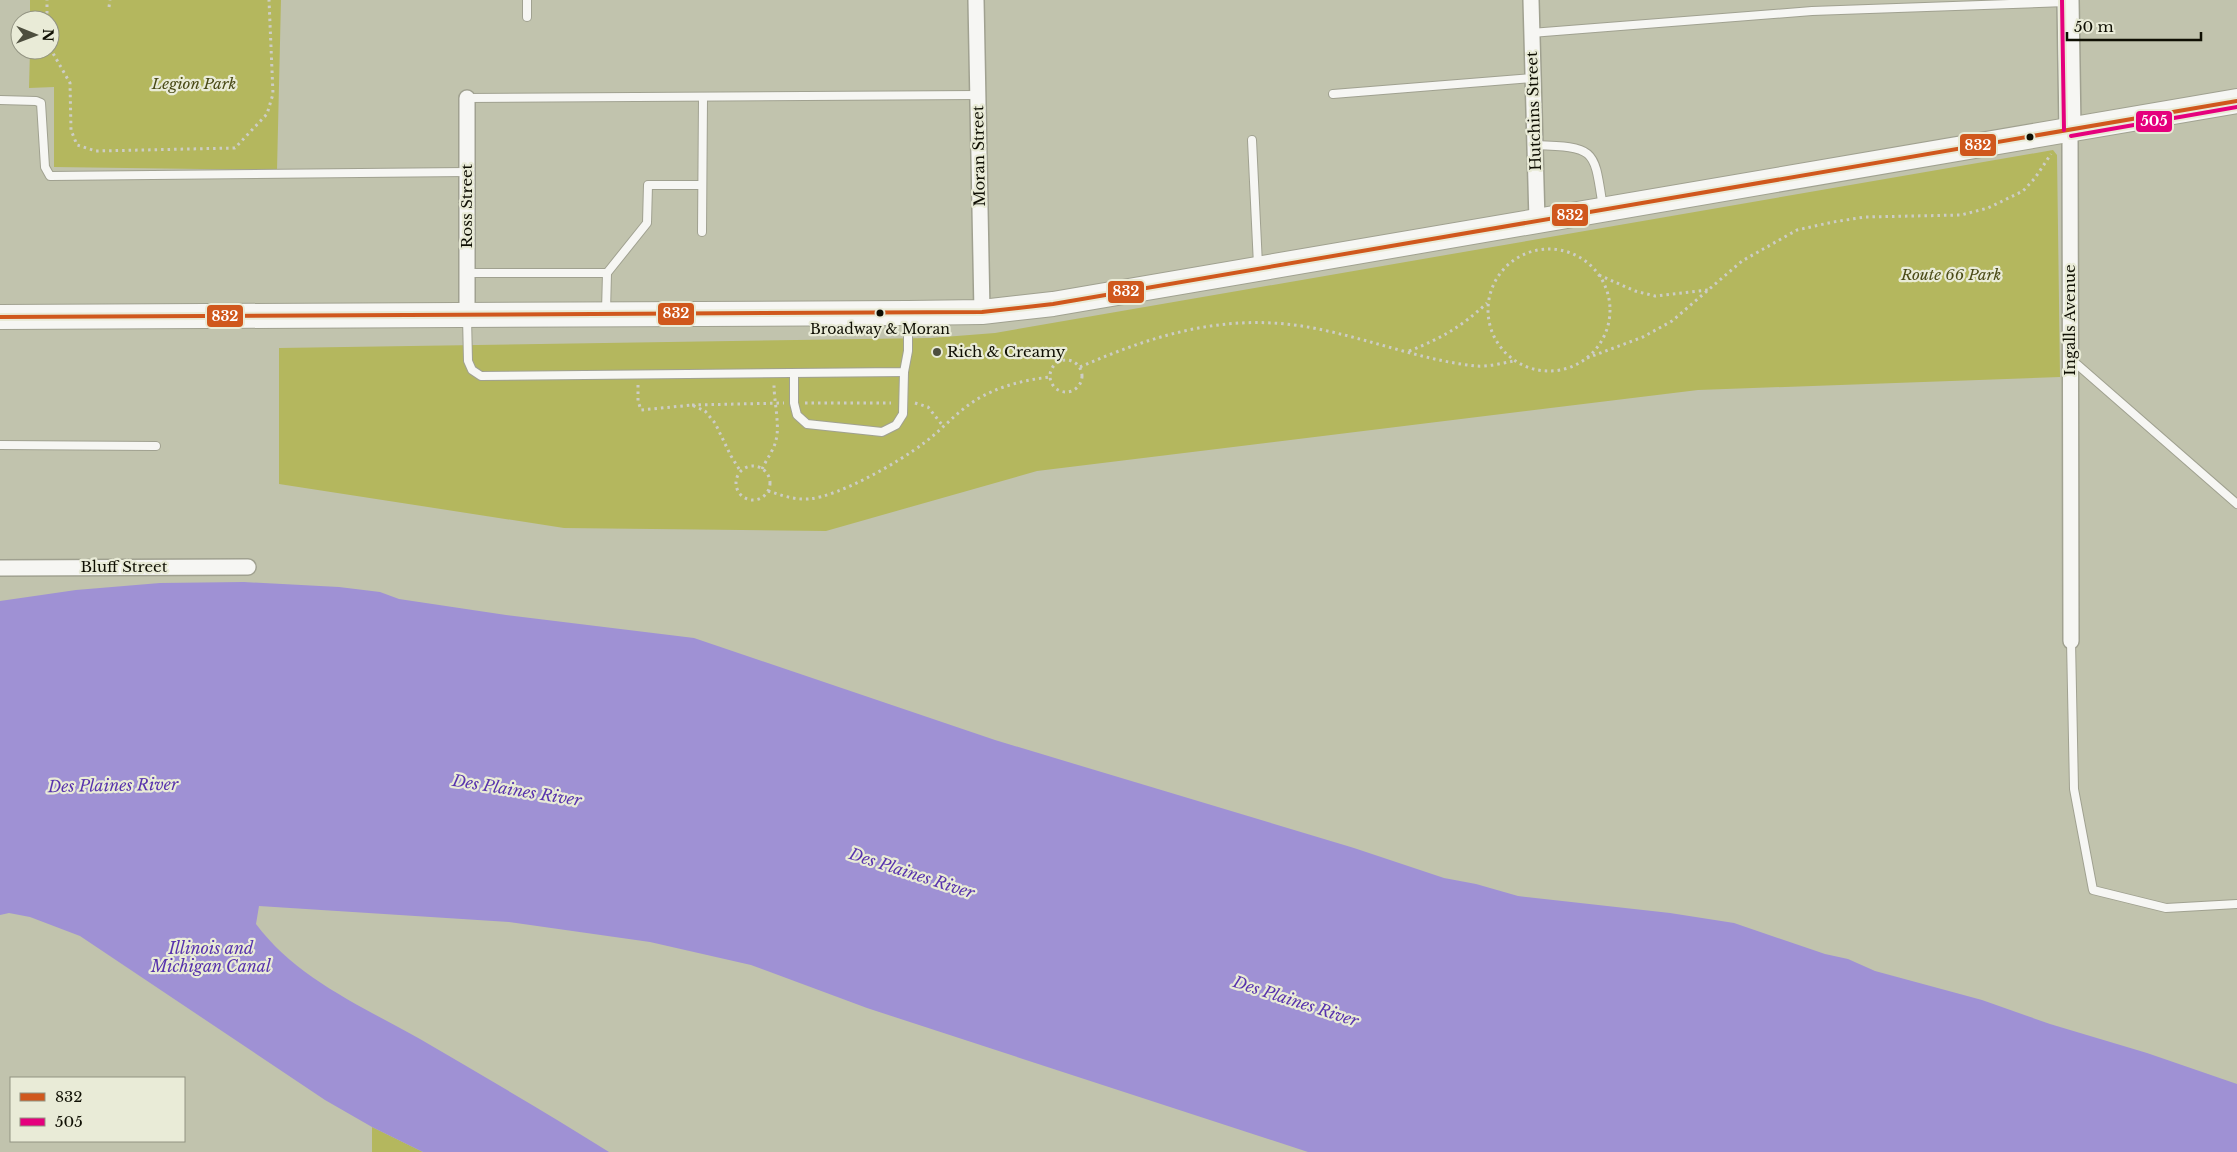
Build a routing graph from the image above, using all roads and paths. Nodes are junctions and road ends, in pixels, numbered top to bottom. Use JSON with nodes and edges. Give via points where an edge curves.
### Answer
{"nodes":[{"id":1,"x":110,"y":0,"type":"edge"},
{"id":2,"x":269,"y":0,"type":"edge"},
{"id":3,"x":527,"y":0,"type":"edge"},
{"id":4,"x":976,"y":0,"type":"edge"},
{"id":5,"x":1530,"y":0,"type":"edge"},
{"id":6,"x":2068,"y":1,"type":"edge"},
{"id":7,"x":109,"y":7,"type":"dead end"},
{"id":8,"x":527,"y":17,"type":"dead end"},
{"id":9,"x":1532,"y":33,"type":"junction"},
{"id":10,"x":57,"y":60,"type":"edge"},
{"id":11,"x":1533,"y":78,"type":"junction"},
{"id":12,"x":1334,"y":94,"type":"dead end"},
{"id":13,"x":978,"y":95,"type":"junction"},
{"id":14,"x":467,"y":98,"type":"joint"},
{"id":15,"x":703,"y":98,"type":"junction"},
{"id":16,"x":0,"y":100,"type":"edge"},
{"id":17,"x":2237,"y":101,"type":"edge"},
{"id":18,"x":2070,"y":130,"type":"junction"},
{"id":19,"x":1252,"y":140,"type":"dead end"},
{"id":20,"x":1534,"y":146,"type":"junction"},
{"id":21,"x":467,"y":172,"type":"junction"},
{"id":22,"x":702,"y":185,"type":"junction"},
{"id":23,"x":1604,"y":210,"type":"junction"},
{"id":24,"x":1536,"y":221,"type":"junction"},
{"id":25,"x":702,"y":232,"type":"dead end"},
{"id":26,"x":1258,"y":268,"type":"junction"},
{"id":27,"x":607,"y":273,"type":"junction"},
{"id":28,"x":467,"y":274,"type":"junction"},
{"id":29,"x":1599,"y":275,"type":"junction"},
{"id":30,"x":1709,"y":290,"type":"junction"},
{"id":31,"x":1488,"y":302,"type":"junction"},
{"id":32,"x":982,"y":312,"type":"junction"},
{"id":33,"x":908,"y":313,"type":"junction"},
{"id":34,"x":468,"y":314,"type":"junction"},
{"id":35,"x":606,"y":314,"type":"junction"},
{"id":36,"x":0,"y":317,"type":"edge"},
{"id":37,"x":1409,"y":351,"type":"junction"},
{"id":38,"x":1587,"y":358,"type":"junction"},
{"id":39,"x":2070,"y":359,"type":"junction"},
{"id":40,"x":1514,"y":361,"type":"junction"},
{"id":41,"x":1080,"y":367,"type":"junction"},
{"id":42,"x":904,"y":372,"type":"junction"},
{"id":43,"x":774,"y":374,"type":"junction"},
{"id":44,"x":794,"y":374,"type":"junction"},
{"id":45,"x":638,"y":376,"type":"junction"},
{"id":46,"x":1050,"y":377,"type":"junction"},
{"id":47,"x":774,"y":403,"type":"junction"},
{"id":48,"x":794,"y":403,"type":"junction"},
{"id":49,"x":904,"y":403,"type":"junction"},
{"id":50,"x":692,"y":405,"type":"junction"},
{"id":51,"x":943,"y":426,"type":"junction"},
{"id":52,"x":0,"y":445,"type":"edge"},
{"id":53,"x":156,"y":446,"type":"dead end"},
{"id":54,"x":762,"y":468,"type":"junction"},
{"id":55,"x":741,"y":472,"type":"junction"},
{"id":56,"x":768,"y":491,"type":"junction"},
{"id":57,"x":2237,"y":504,"type":"edge"},
{"id":58,"x":248,"y":567,"type":"dead end"},
{"id":59,"x":0,"y":568,"type":"edge"},
{"id":60,"x":2071,"y":641,"type":"joint"},
{"id":61,"x":2237,"y":904,"type":"edge"}],
"edges":[{"from":1,"to":7,"type":"path"},
{"from":2,"to":10,"type":"path","via":[[273,94],[266,114],[235,148],[96,151],[77,145],[71,130],[70,83]]},
{"from":3,"to":8,"type":"lane"},
{"from":4,"to":13,"type":"street","name":"Moran Street"},
{"from":5,"to":9,"type":"street","name":"Hutchins Street"},
{"from":6,"to":9,"type":"lane","via":[[1812,11]]},
{"from":6,"to":18,"type":"street","name":"Ingalls Avenue"},
{"from":9,"to":11,"type":"street","name":"Hutchins Street"},
{"from":11,"to":12,"type":"lane"},
{"from":11,"to":20,"type":"street","name":"Hutchins Street"},
{"from":13,"to":15,"type":"lane"},
{"from":13,"to":32,"type":"street","name":"Moran Street"},
{"from":14,"to":15,"type":"lane"},
{"from":14,"to":21,"type":"street","name":"Ross Street"},
{"from":15,"to":22,"type":"lane"},
{"from":16,"to":21,"type":"lane","via":[[41,103],[45,167],[50,176]]},
{"from":17,"to":18,"type":"main road"},
{"from":18,"to":23,"type":"main road"},
{"from":18,"to":30,"type":"path","via":[[2023,191],[1988,208],[1961,215],[1866,217],[1797,230],[1742,261]]},
{"from":18,"to":39,"type":"street","name":"Ingalls Avenue"},
{"from":19,"to":26,"type":"lane"},
{"from":20,"to":23,"type":"lane","via":[[1570,146],[1590,155],[1596,164]]},
{"from":20,"to":24,"type":"street","name":"Hutchins Street"},
{"from":21,"to":28,"type":"street","name":"Ross Street"},
{"from":22,"to":25,"type":"lane"},
{"from":22,"to":27,"type":"lane","via":[[648,185],[647,223]]},
{"from":23,"to":24,"type":"main road"},
{"from":24,"to":26,"type":"main road"},
{"from":26,"to":32,"type":"main road","via":[[1053,304]]},
{"from":27,"to":28,"type":"lane"},
{"from":27,"to":35,"type":"lane"},
{"from":28,"to":34,"type":"street","name":"Ross Street"},
{"from":29,"to":30,"type":"path","via":[[1655,296]]},
{"from":29,"to":31,"type":"path","via":[[1584,260],[1566,251],[1545,249],[1524,254],[1507,265],[1498,276]]},
{"from":29,"to":38,"type":"path","via":[[1608,292],[1608,328],[1600,345]]},
{"from":30,"to":38,"type":"path","via":[[1672,321],[1643,337]]},
{"from":31,"to":37,"type":"path","via":[[1441,338]]},
{"from":31,"to":40,"type":"path","via":[[1488,319],[1493,335],[1501,350]]},
{"from":32,"to":33,"type":"main road"},
{"from":33,"to":35,"type":"main road"},
{"from":33,"to":42,"type":"lane","via":[[908,352]]},
{"from":34,"to":35,"type":"main road"},
{"from":34,"to":36,"type":"main road"},
{"from":34,"to":45,"type":"lane","via":[[468,361],[472,370],[481,376]]},
{"from":37,"to":40,"type":"path","via":[[1478,366]]},
{"from":37,"to":41,"type":"path","via":[[1319,329],[1283,323],[1242,323],[1198,327],[1154,338]]},
{"from":38,"to":40,"type":"path","via":[[1570,368],[1551,372],[1532,370]]},
{"from":39,"to":57,"type":"lane"},
{"from":39,"to":60,"type":"street","name":"Ingalls Avenue"},
{"from":41,"to":46,"type":"path","via":[[1072,361],[1061,360],[1052,367]]},
{"from":41,"to":46,"type":"path","via":[[1081,383],[1074,391],[1058,391]]},
{"from":42,"to":44,"type":"lane"},
{"from":42,"to":49,"type":"lane"},
{"from":43,"to":44,"type":"lane"},
{"from":43,"to":45,"type":"lane"},
{"from":43,"to":47,"type":"path"},
{"from":44,"to":48,"type":"lane"},
{"from":45,"to":50,"type":"path","via":[[641,410]]},
{"from":46,"to":51,"type":"path","via":[[1003,387],[964,408]]},
{"from":47,"to":48,"type":"path"},
{"from":47,"to":50,"type":"path"},
{"from":47,"to":54,"type":"path","via":[[778,430],[776,442]]},
{"from":48,"to":49,"type":"path"},
{"from":48,"to":49,"type":"lane","via":[[797,415],[807,424],[882,432],[896,425],[903,414]]},
{"from":49,"to":51,"type":"path","via":[[928,407]]},
{"from":50,"to":55,"type":"path","via":[[705,411],[715,423]]},
{"from":51,"to":56,"type":"path","via":[[896,461],[830,494],[808,499],[789,498]]},
{"from":52,"to":53,"type":"lane"},
{"from":54,"to":55,"type":"path","via":[[751,466]]},
{"from":54,"to":56,"type":"path","via":[[770,480]]},
{"from":55,"to":56,"type":"path","via":[[737,489],[748,500],[761,499]]},
{"from":58,"to":59,"type":"street","name":"Bluff Street"},
{"from":60,"to":61,"type":"lane","via":[[2074,789],[2093,890],[2166,908]]}]}
